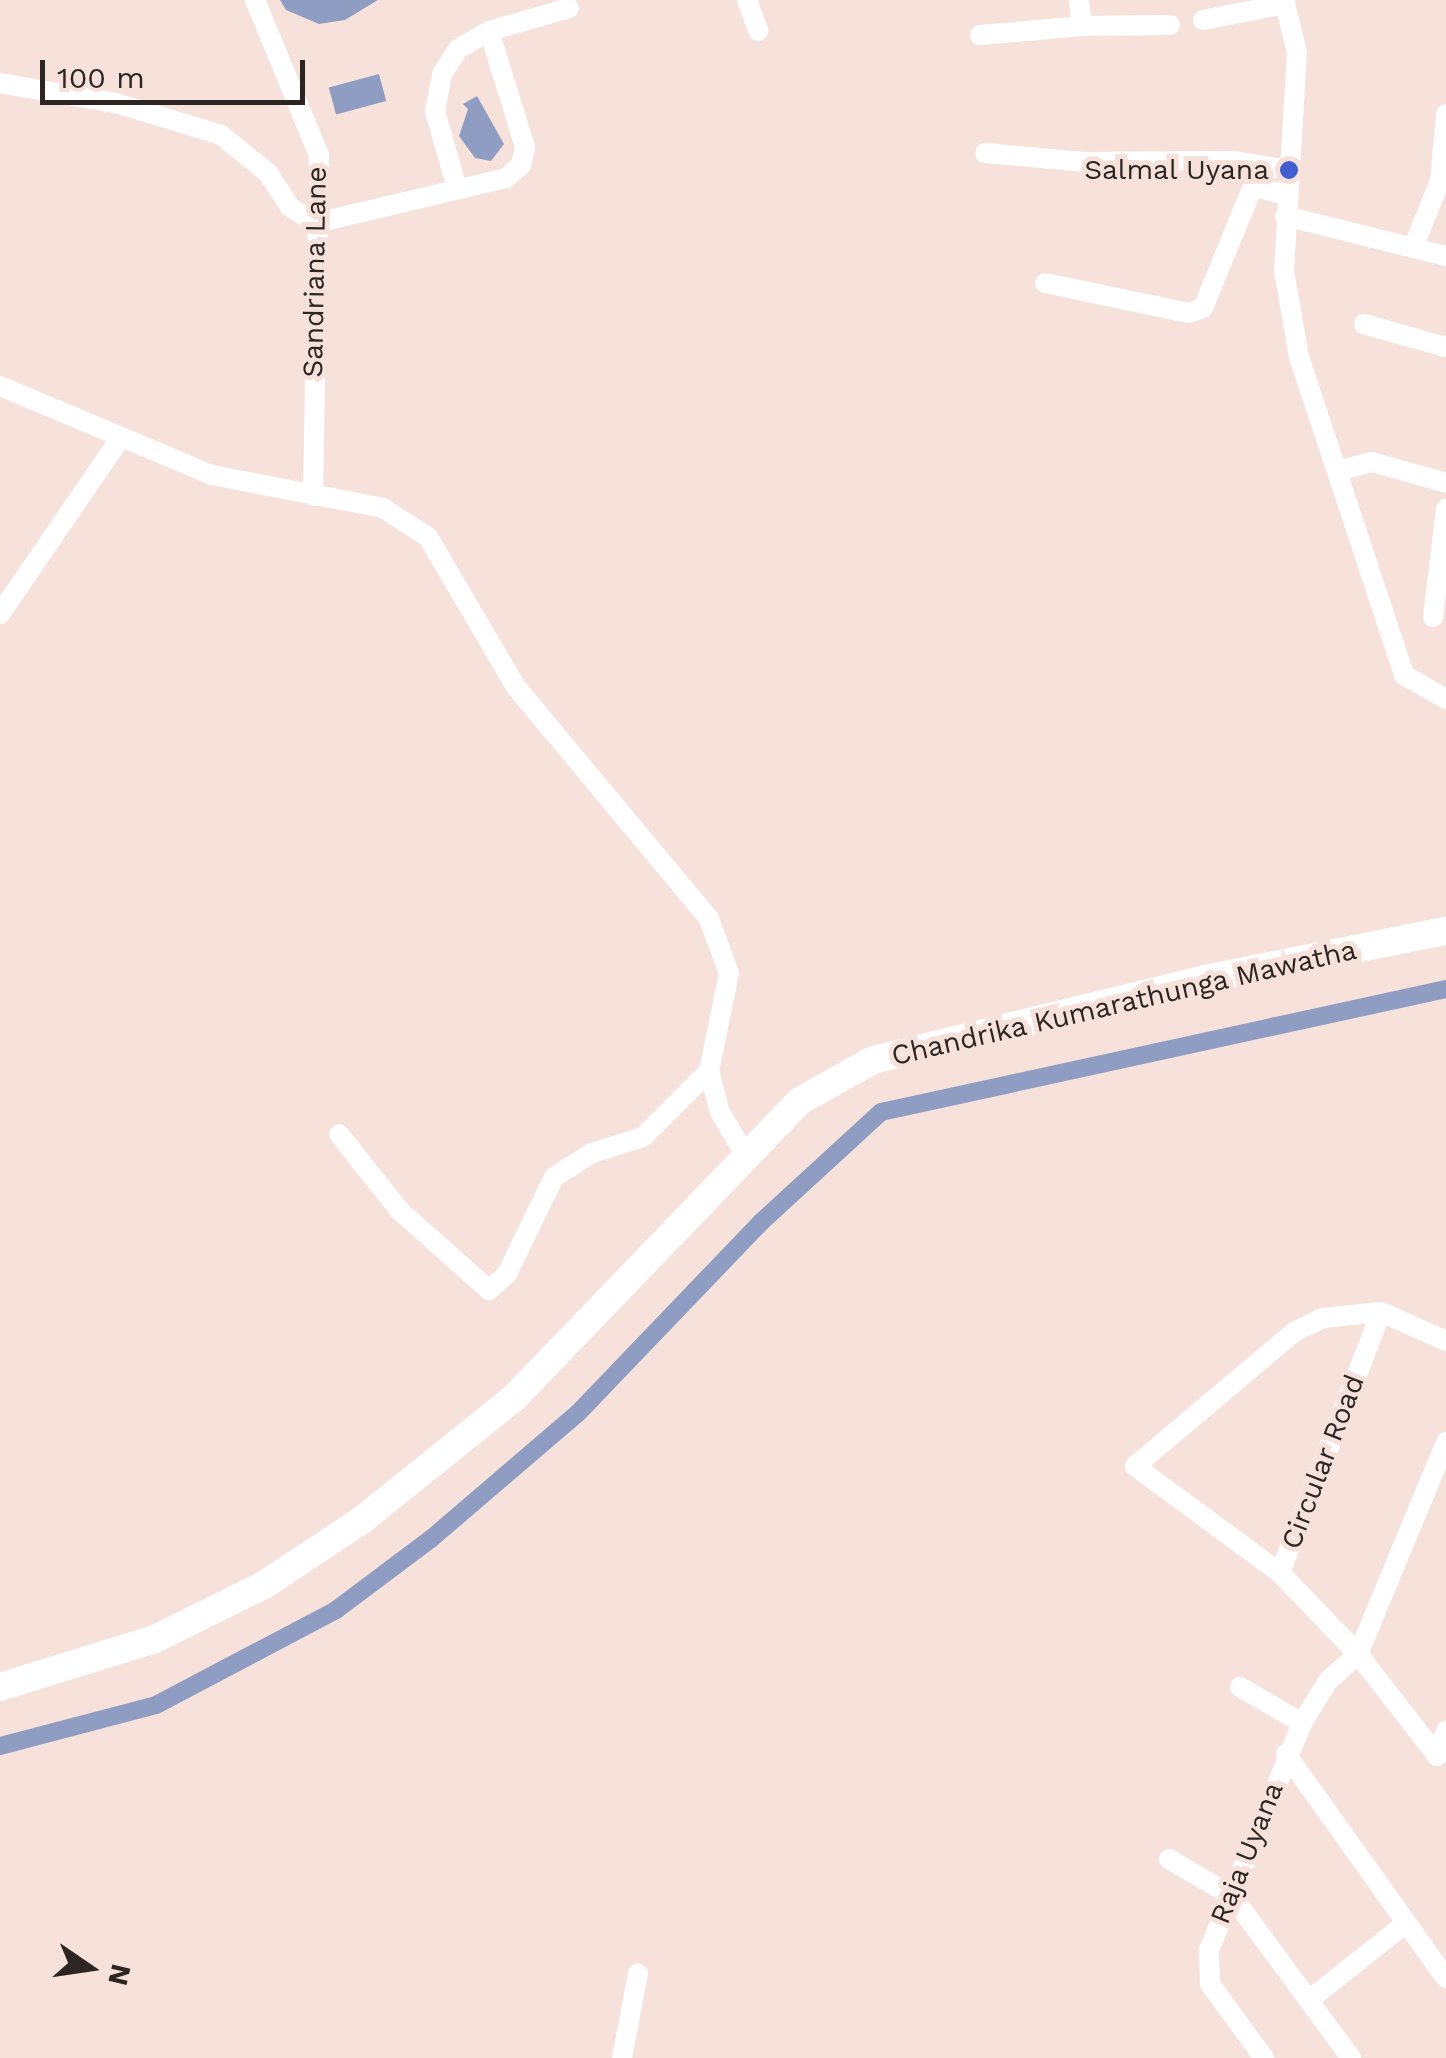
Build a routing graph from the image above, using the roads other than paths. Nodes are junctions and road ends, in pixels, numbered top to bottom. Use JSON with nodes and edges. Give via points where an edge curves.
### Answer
{"nodes":[{"id":1,"x":255,"y":0,"type":"edge"},
{"id":2,"x":747,"y":0,"type":"edge"},
{"id":3,"x":1079,"y":0,"type":"edge"},
{"id":4,"x":1284,"y":2,"type":"edge"},
{"id":5,"x":569,"y":8,"type":"dead end"},
{"id":6,"x":1202,"y":20,"type":"dead end"},
{"id":7,"x":1170,"y":25,"type":"dead end"},
{"id":8,"x":1082,"y":26,"type":"junction"},
{"id":9,"x":489,"y":31,"type":"junction"},
{"id":10,"x":758,"y":31,"type":"dead end"},
{"id":11,"x":980,"y":34,"type":"dead end"},
{"id":12,"x":0,"y":83,"type":"edge"},
{"id":13,"x":1446,"y":114,"type":"edge"},
{"id":14,"x":985,"y":153,"type":"dead end"},
{"id":15,"x":1288,"y":170,"type":"junction"},
{"id":16,"x":456,"y":186,"type":"junction"},
{"id":17,"x":1286,"y":206,"type":"junction"},
{"id":18,"x":316,"y":223,"type":"junction"},
{"id":19,"x":1413,"y":248,"type":"junction"},
{"id":20,"x":1446,"y":256,"type":"edge"},
{"id":21,"x":1045,"y":283,"type":"dead end"},
{"id":22,"x":1364,"y":324,"type":"dead end"},
{"id":23,"x":1446,"y":347,"type":"edge"},
{"id":24,"x":0,"y":386,"type":"edge"},
{"id":25,"x":120,"y":440,"type":"junction"},
{"id":26,"x":1338,"y":471,"type":"junction"},
{"id":27,"x":1446,"y":483,"type":"edge"},
{"id":28,"x":313,"y":496,"type":"junction"},
{"id":29,"x":1446,"y":509,"type":"edge"},
{"id":30,"x":0,"y":614,"type":"edge"},
{"id":31,"x":1433,"y":617,"type":"dead end"},
{"id":32,"x":1446,"y":699,"type":"edge"},
{"id":33,"x":1446,"y":932,"type":"edge"},
{"id":34,"x":709,"y":1071,"type":"junction"},
{"id":35,"x":339,"y":1134,"type":"dead end"},
{"id":36,"x":747,"y":1158,"type":"junction"},
{"id":37,"x":1382,"y":1312,"type":"junction"},
{"id":38,"x":1446,"y":1341,"type":"edge"},
{"id":39,"x":1446,"y":1442,"type":"edge"},
{"id":40,"x":1280,"y":1573,"type":"junction"},
{"id":41,"x":1358,"y":1654,"type":"junction"},
{"id":42,"x":1240,"y":1686,"type":"dead end"},
{"id":43,"x":0,"y":1687,"type":"edge"},
{"id":44,"x":1302,"y":1723,"type":"junction"},
{"id":45,"x":1446,"y":1731,"type":"edge"},
{"id":46,"x":1286,"y":1754,"type":"junction"},
{"id":47,"x":1169,"y":1858,"type":"dead end"},
{"id":48,"x":1232,"y":1896,"type":"junction"},
{"id":49,"x":1405,"y":1924,"type":"junction"},
{"id":50,"x":638,"y":1973,"type":"dead end"},
{"id":51,"x":1446,"y":1978,"type":"edge"},
{"id":52,"x":1309,"y":2000,"type":"junction"},
{"id":53,"x":622,"y":2058,"type":"edge"},
{"id":54,"x":1264,"y":2058,"type":"edge"},
{"id":55,"x":1351,"y":2058,"type":"edge"}],
"edges":[{"from":1,"to":18,"type":"street","name":"Sandriana Lane","via":[[319,155]]},
{"from":2,"to":10,"type":"street"},
{"from":3,"to":8,"type":"street"},
{"from":4,"to":6,"type":"street"},
{"from":4,"to":15,"type":"street","via":[[1298,89]]},
{"from":5,"to":9,"type":"street"},
{"from":7,"to":8,"type":"street"},
{"from":8,"to":11,"type":"street"},
{"from":9,"to":16,"type":"street","via":[[458,49],[442,74],[435,111]]},
{"from":9,"to":16,"type":"street","via":[[525,147],[522,165],[506,178]]},
{"from":12,"to":18,"type":"street","via":[[116,103],[221,135],[268,172],[290,207]]},
{"from":13,"to":19,"type":"street","via":[[1440,181]]},
{"from":14,"to":15,"type":"street"},
{"from":15,"to":17,"type":"street"},
{"from":16,"to":18,"type":"street"},
{"from":17,"to":19,"type":"street"},
{"from":17,"to":21,"type":"street","via":[[1253,186],[1204,308],[1188,313]]},
{"from":17,"to":26,"type":"street","via":[[1284,270],[1299,357]]},
{"from":18,"to":28,"type":"street","name":"Sandriana Lane"},
{"from":19,"to":20,"type":"street"},
{"from":22,"to":23,"type":"street"},
{"from":24,"to":25,"type":"street"},
{"from":25,"to":28,"type":"street","via":[[212,475]]},
{"from":25,"to":30,"type":"street"},
{"from":26,"to":27,"type":"street","via":[[1372,462]]},
{"from":26,"to":32,"type":"street","via":[[1404,675]]},
{"from":28,"to":34,"type":"street","via":[[382,508],[428,537],[516,687],[709,919],[729,973]]},
{"from":29,"to":31,"type":"street"},
{"from":33,"to":36,"type":"main road","name":"Chandrika Kumarathunga Mawatha","via":[[1204,980],[873,1060],[800,1101]]},
{"from":34,"to":35,"type":"street","via":[[643,1137],[554,1176],[508,1274],[489,1290],[400,1211]]},
{"from":34,"to":36,"type":"street","via":[[720,1112]]},
{"from":36,"to":43,"type":"main road","name":"Chandrika Kumarathunga Mawatha","via":[[514,1398],[362,1520],[264,1585],[155,1639]]},
{"from":37,"to":38,"type":"street"},
{"from":37,"to":40,"type":"street","name":"Circular Road"},
{"from":37,"to":40,"type":"street","via":[[1323,1318],[1294,1332],[1135,1466]]},
{"from":39,"to":41,"type":"street"},
{"from":40,"to":41,"type":"street","name":"Circular Road"},
{"from":41,"to":44,"type":"street","name":"Raja Uyana","via":[[1328,1681]]},
{"from":41,"to":45,"type":"street","name":"Circular Road","via":[[1437,1756]]},
{"from":42,"to":44,"type":"street"},
{"from":44,"to":46,"type":"street","name":"Raja Uyana"},
{"from":46,"to":48,"type":"street","name":"Raja Uyana"},
{"from":46,"to":49,"type":"street"},
{"from":47,"to":48,"type":"street"},
{"from":48,"to":52,"type":"street"},
{"from":48,"to":54,"type":"street","name":"Raja Uyana","via":[[1205,1968]]},
{"from":49,"to":51,"type":"street"},
{"from":49,"to":52,"type":"street"},
{"from":50,"to":53,"type":"street"},
{"from":52,"to":55,"type":"street"}]}
